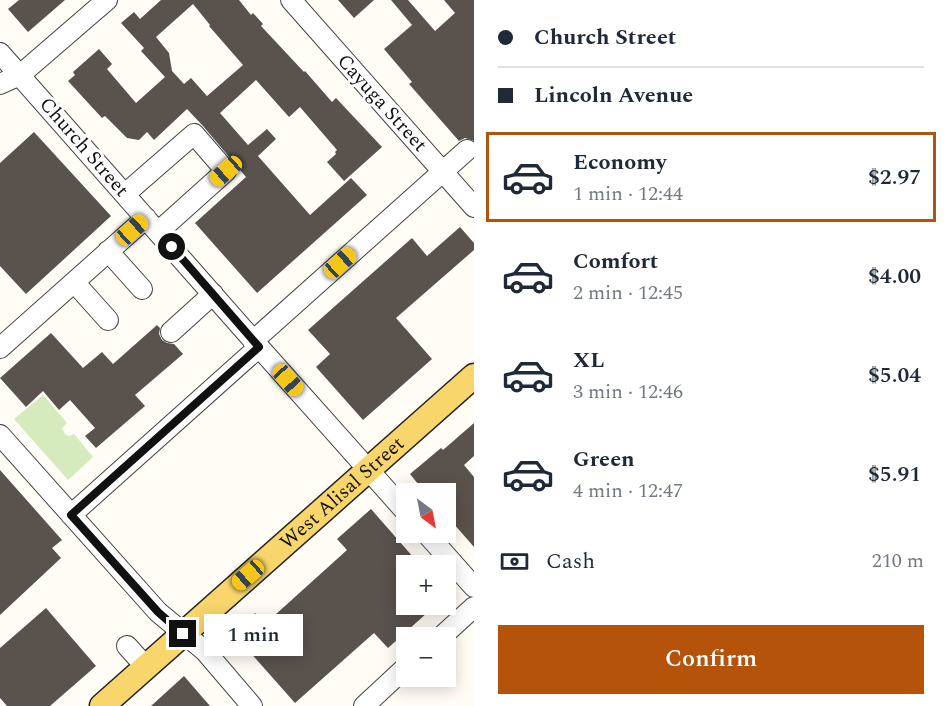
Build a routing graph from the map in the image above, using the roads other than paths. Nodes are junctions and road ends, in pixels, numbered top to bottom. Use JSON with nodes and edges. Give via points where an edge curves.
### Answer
{"nodes":[{"id":1,"x":107,"y":0,"type":"edge"},
{"id":2,"x":291,"y":0,"type":"edge"},
{"id":3,"x":0,"y":53,"type":"edge"},
{"id":4,"x":20,"y":75,"type":"junction"},
{"id":5,"x":0,"y":84,"type":"edge"},
{"id":6,"x":467,"y":150,"type":"dead end"},
{"id":7,"x":443,"y":171,"type":"junction"},
{"id":8,"x":126,"y":194,"type":"junction"},
{"id":9,"x":474,"y":206,"type":"edge"},
{"id":10,"x":152,"y":225,"type":"junction"},
{"id":11,"x":108,"y":251,"type":"junction"},
{"id":12,"x":74,"y":282,"type":"junction"},
{"id":13,"x":142,"y":289,"type":"dead end"},
{"id":14,"x":213,"y":294,"type":"junction"},
{"id":15,"x":108,"y":320,"type":"dead end"},
{"id":16,"x":171,"y":332,"type":"dead end"},
{"id":17,"x":256,"y":344,"type":"junction"},
{"id":18,"x":0,"y":348,"type":"edge"},
{"id":19,"x":474,"y":376,"type":"edge"},
{"id":20,"x":0,"y":435,"type":"edge"},
{"id":21,"x":369,"y":469,"type":"junction"},
{"id":22,"x":396,"y":500,"type":"edge"},
{"id":23,"x":71,"y":515,"type":"junction"},
{"id":24,"x":435,"y":543,"type":"edge"},
{"id":25,"x":474,"y":587,"type":"edge"},
{"id":26,"x":474,"y":607,"type":"edge"},
{"id":27,"x":452,"y":627,"type":"edge"},
{"id":28,"x":183,"y":634,"type":"junction"},
{"id":29,"x":127,"y":646,"type":"dead end"},
{"id":30,"x":146,"y":667,"type":"junction"},
{"id":31,"x":396,"y":676,"type":"edge"},
{"id":32,"x":102,"y":706,"type":"edge"},
{"id":33,"x":252,"y":706,"type":"edge"},
{"id":34,"x":363,"y":706,"type":"edge"}],
"edges":[{"from":1,"to":4,"type":"street"},
{"from":2,"to":7,"type":"street","name":"Cayuga Street"},
{"from":3,"to":4,"type":"street","name":"Church Street"},
{"from":4,"to":5,"type":"street"},
{"from":4,"to":8,"type":"street","name":"Church Street"},
{"from":6,"to":7,"type":"street"},
{"from":7,"to":9,"type":"street","name":"Cayuga Street"},
{"from":7,"to":17,"type":"street"},
{"from":8,"to":10,"type":"street","name":"Church Street"},
{"from":8,"to":10,"type":"street","via":[[194,134],[226,171]]},
{"from":10,"to":11,"type":"street"},
{"from":10,"to":14,"type":"street","name":"Church Street"},
{"from":11,"to":12,"type":"street"},
{"from":11,"to":13,"type":"street"},
{"from":12,"to":15,"type":"street"},
{"from":12,"to":18,"type":"street"},
{"from":14,"to":16,"type":"street"},
{"from":14,"to":17,"type":"street","name":"Church Street"},
{"from":17,"to":21,"type":"street","name":"Church Street"},
{"from":17,"to":23,"type":"street"},
{"from":19,"to":21,"type":"main road","name":"West Alisal Street"},
{"from":20,"to":23,"type":"street"},
{"from":21,"to":22,"type":"street","name":"Church Street"},
{"from":21,"to":28,"type":"main road","name":"West Alisal Street"},
{"from":23,"to":28,"type":"street","via":[[158,612]]},
{"from":24,"to":25,"type":"street"},
{"from":26,"to":27,"type":"street"},
{"from":28,"to":30,"type":"main road","name":"West Alisal Street"},
{"from":28,"to":33,"type":"street","via":[[205,651]]},
{"from":29,"to":30,"type":"street"},
{"from":30,"to":32,"type":"main road","name":"West Alisal Street"},
{"from":31,"to":34,"type":"street"}]}
